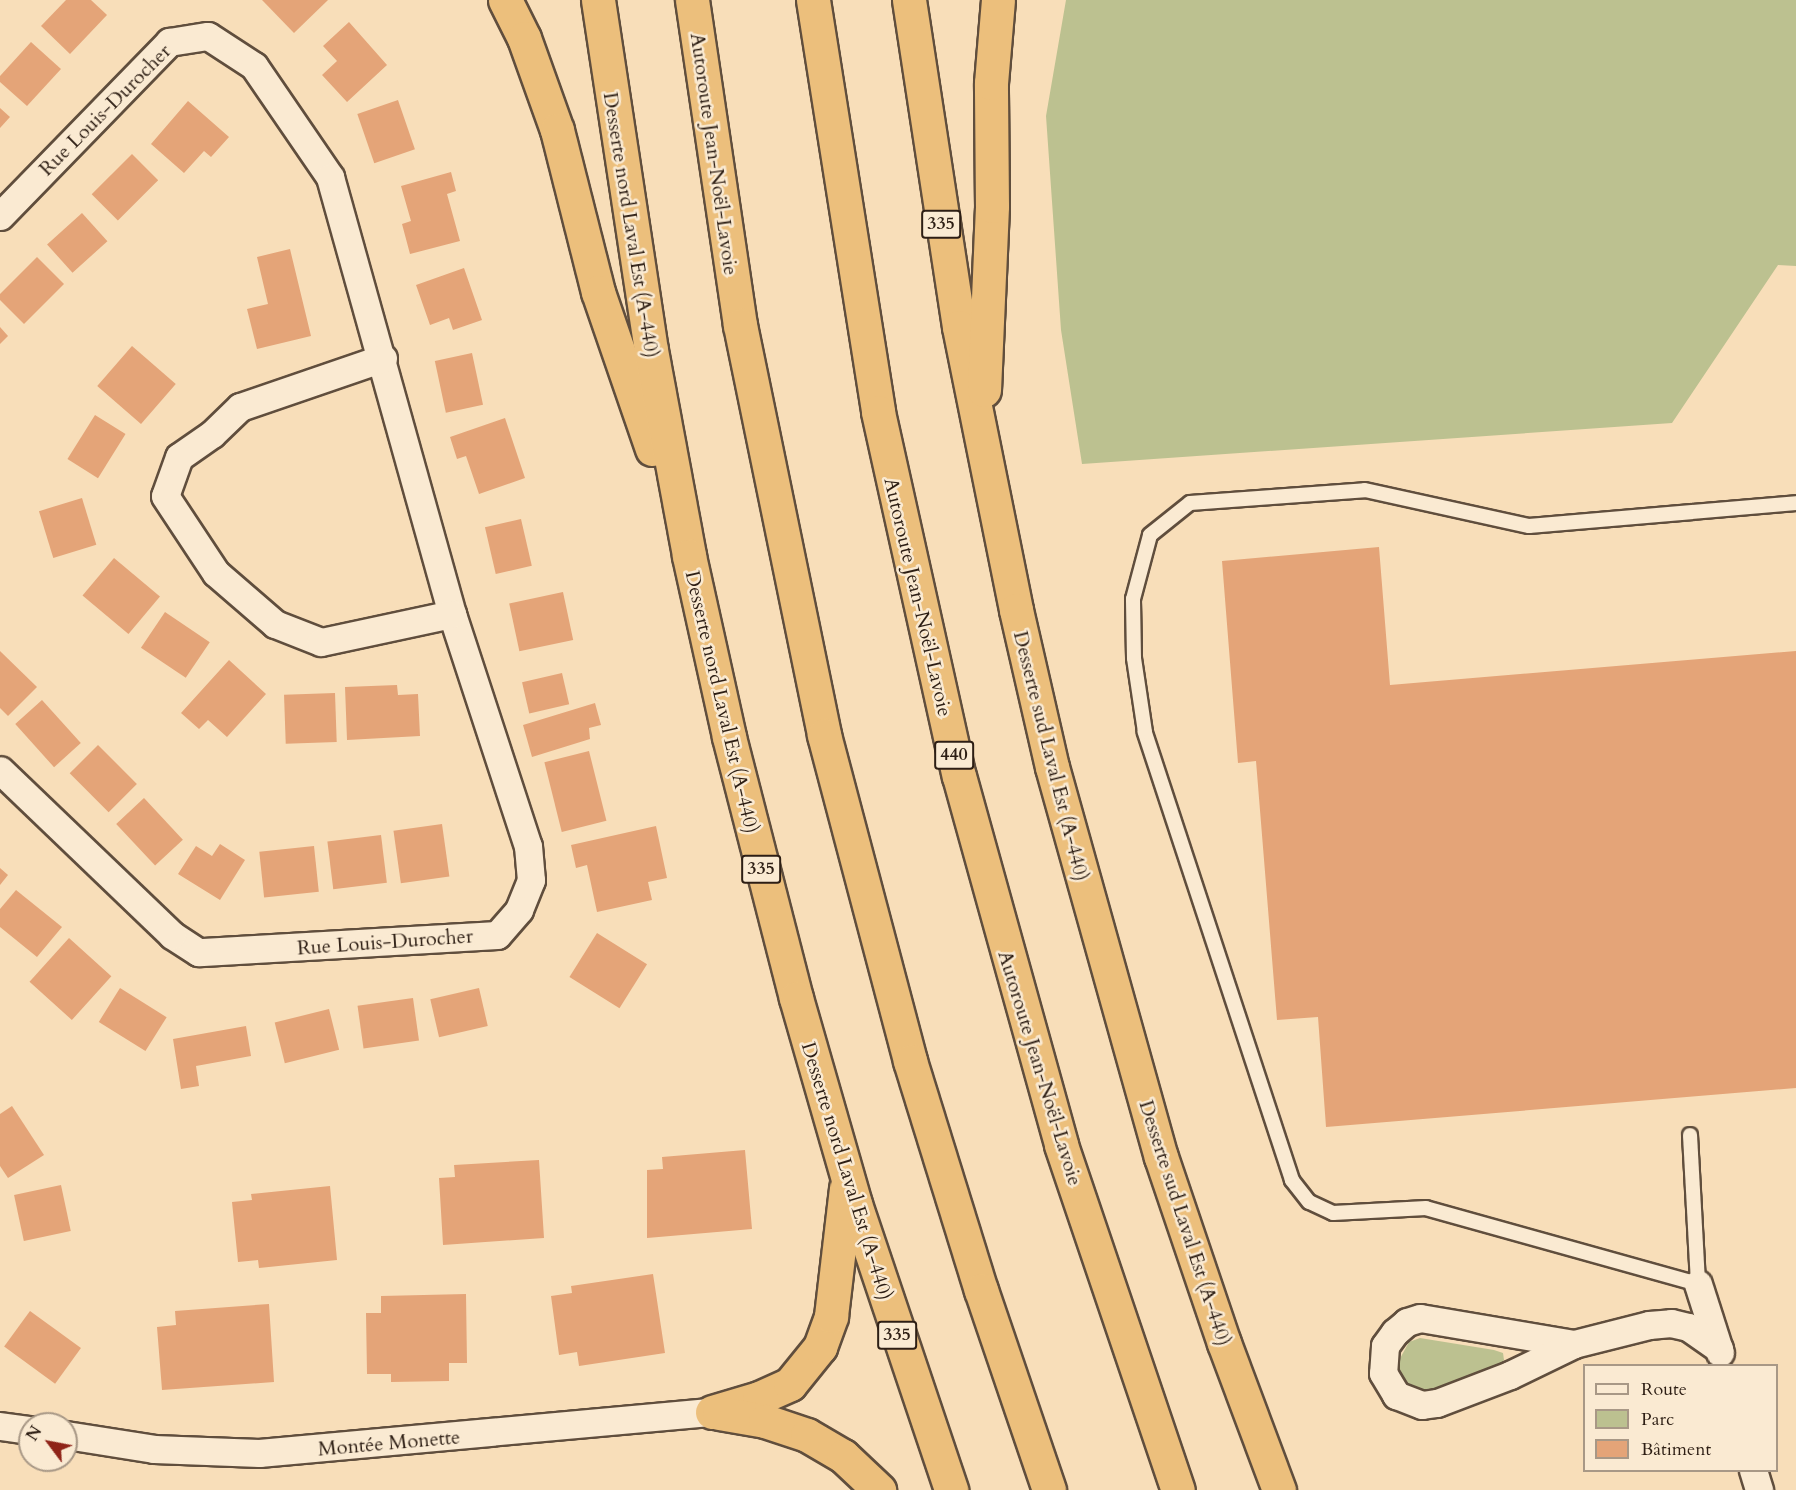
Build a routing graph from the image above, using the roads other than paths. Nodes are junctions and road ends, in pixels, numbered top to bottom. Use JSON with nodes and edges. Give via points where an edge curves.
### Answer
{"nodes":[{"id":1,"x":505,"y":0,"type":"edge"},
{"id":2,"x":598,"y":0,"type":"edge"},
{"id":3,"x":692,"y":0,"type":"edge"},
{"id":4,"x":813,"y":0,"type":"edge"},
{"id":5,"x":909,"y":0,"type":"edge"},
{"id":6,"x":998,"y":0,"type":"edge"},
{"id":7,"x":0,"y":216,"type":"edge"},
{"id":8,"x":382,"y":358,"type":"junction"},
{"id":9,"x":982,"y":446,"type":"junction"},
{"id":10,"x":1796,"y":503,"type":"edge"},
{"id":11,"x":689,"y":556,"type":"junction"},
{"id":12,"x":452,"y":614,"type":"junction"},
{"id":13,"x":0,"y":770,"type":"edge"},
{"id":14,"x":1690,"y":1135,"type":"dead end"},
{"id":15,"x":848,"y":1178,"type":"junction"},
{"id":16,"x":1698,"y":1284,"type":"junction"},
{"id":17,"x":1526,"y":1335,"type":"junction"},
{"id":18,"x":1575,"y":1344,"type":"junction"},
{"id":19,"x":1721,"y":1357,"type":"edge"},
{"id":20,"x":1534,"y":1363,"type":"junction"},
{"id":21,"x":712,"y":1412,"type":"junction"},
{"id":22,"x":0,"y":1426,"type":"edge"},
{"id":23,"x":18,"y":1428,"type":"edge"},
{"id":24,"x":78,"y":1438,"type":"edge"},
{"id":25,"x":1754,"y":1472,"type":"edge"},
{"id":26,"x":879,"y":1490,"type":"edge"},
{"id":27,"x":951,"y":1490,"type":"edge"},
{"id":28,"x":1049,"y":1490,"type":"edge"},
{"id":29,"x":1178,"y":1490,"type":"edge"},
{"id":30,"x":1279,"y":1490,"type":"edge"},
{"id":31,"x":1759,"y":1490,"type":"edge"}],
"edges":[{"from":1,"to":11,"type":"highway","number":"335","via":[[524,38],[557,130],[598,292]]},
{"from":2,"to":11,"type":"highway","name":"Desserte nord Laval Est (A-440)","via":[[640,290]]},
{"from":3,"to":28,"type":"highway","name":"Autoroute Jean-Noël-Lavoie","via":[[740,325],[824,735],[910,1061],[987,1310]]},
{"from":4,"to":29,"type":"highway","name":"Autoroute Jean-Noël-Lavoie","number":"440","via":[[878,412],[956,765],[1061,1144]]},
{"from":5,"to":9,"type":"highway","name":"Desserte sud Laval Est (A-440)","number":"335","via":[[936,190]]},
{"from":6,"to":9,"type":"highway","via":[[991,73],[992,207]]},
{"from":7,"to":8,"type":"street","name":"Rue Louis-Durocher","via":[[169,42],[208,36],[254,66],[330,177]]},
{"from":8,"to":12,"type":"street","name":"Rue Louis-Durocher"},
{"from":8,"to":12,"type":"street","via":[[240,407],[212,434],[179,457],[165,495],[216,573],[275,624],[321,642]]},
{"from":9,"to":30,"type":"highway","name":"Desserte sud Laval Est (A-440)","number":"335","via":[[1052,767],[1112,990],[1182,1221]]},
{"from":10,"to":16,"type":"lane","via":[[1529,526],[1365,490],[1190,503],[1150,536],[1133,599],[1134,658],[1145,732],[1293,1180],[1309,1202],[1333,1213],[1426,1208]]},
{"from":11,"to":15,"type":"highway","name":"Desserte nord Laval Est (A-440)","number":"335","via":[[758,856]]},
{"from":12,"to":13,"type":"street","name":"Rue Louis-Durocher","via":[[528,846],[531,880],[519,910],[497,935],[198,952],[172,935]]},
{"from":14,"to":16,"type":"lane"},
{"from":15,"to":21,"type":"highway","via":[[831,1316],[820,1347],[790,1384]]},
{"from":15,"to":27,"type":"highway","name":"Desserte nord Laval Est (A-440)","number":"335"},
{"from":16,"to":19,"type":"street"},
{"from":17,"to":18,"type":"street"},
{"from":17,"to":20,"type":"lane"},
{"from":17,"to":20,"type":"street","via":[[1438,1318],[1407,1322],[1385,1347],[1383,1373],[1396,1395],[1422,1405],[1437,1403]]},
{"from":18,"to":19,"type":"street","via":[[1671,1323],[1688,1327]]},
{"from":18,"to":20,"type":"street"},
{"from":21,"to":24,"type":"street","name":"Montée Monette","via":[[259,1453],[154,1449]]},
{"from":21,"to":26,"type":"highway","via":[[765,1421],[807,1435],[843,1456]]},
{"from":22,"to":23,"type":"street"},
{"from":25,"to":31,"type":"street"}]}
